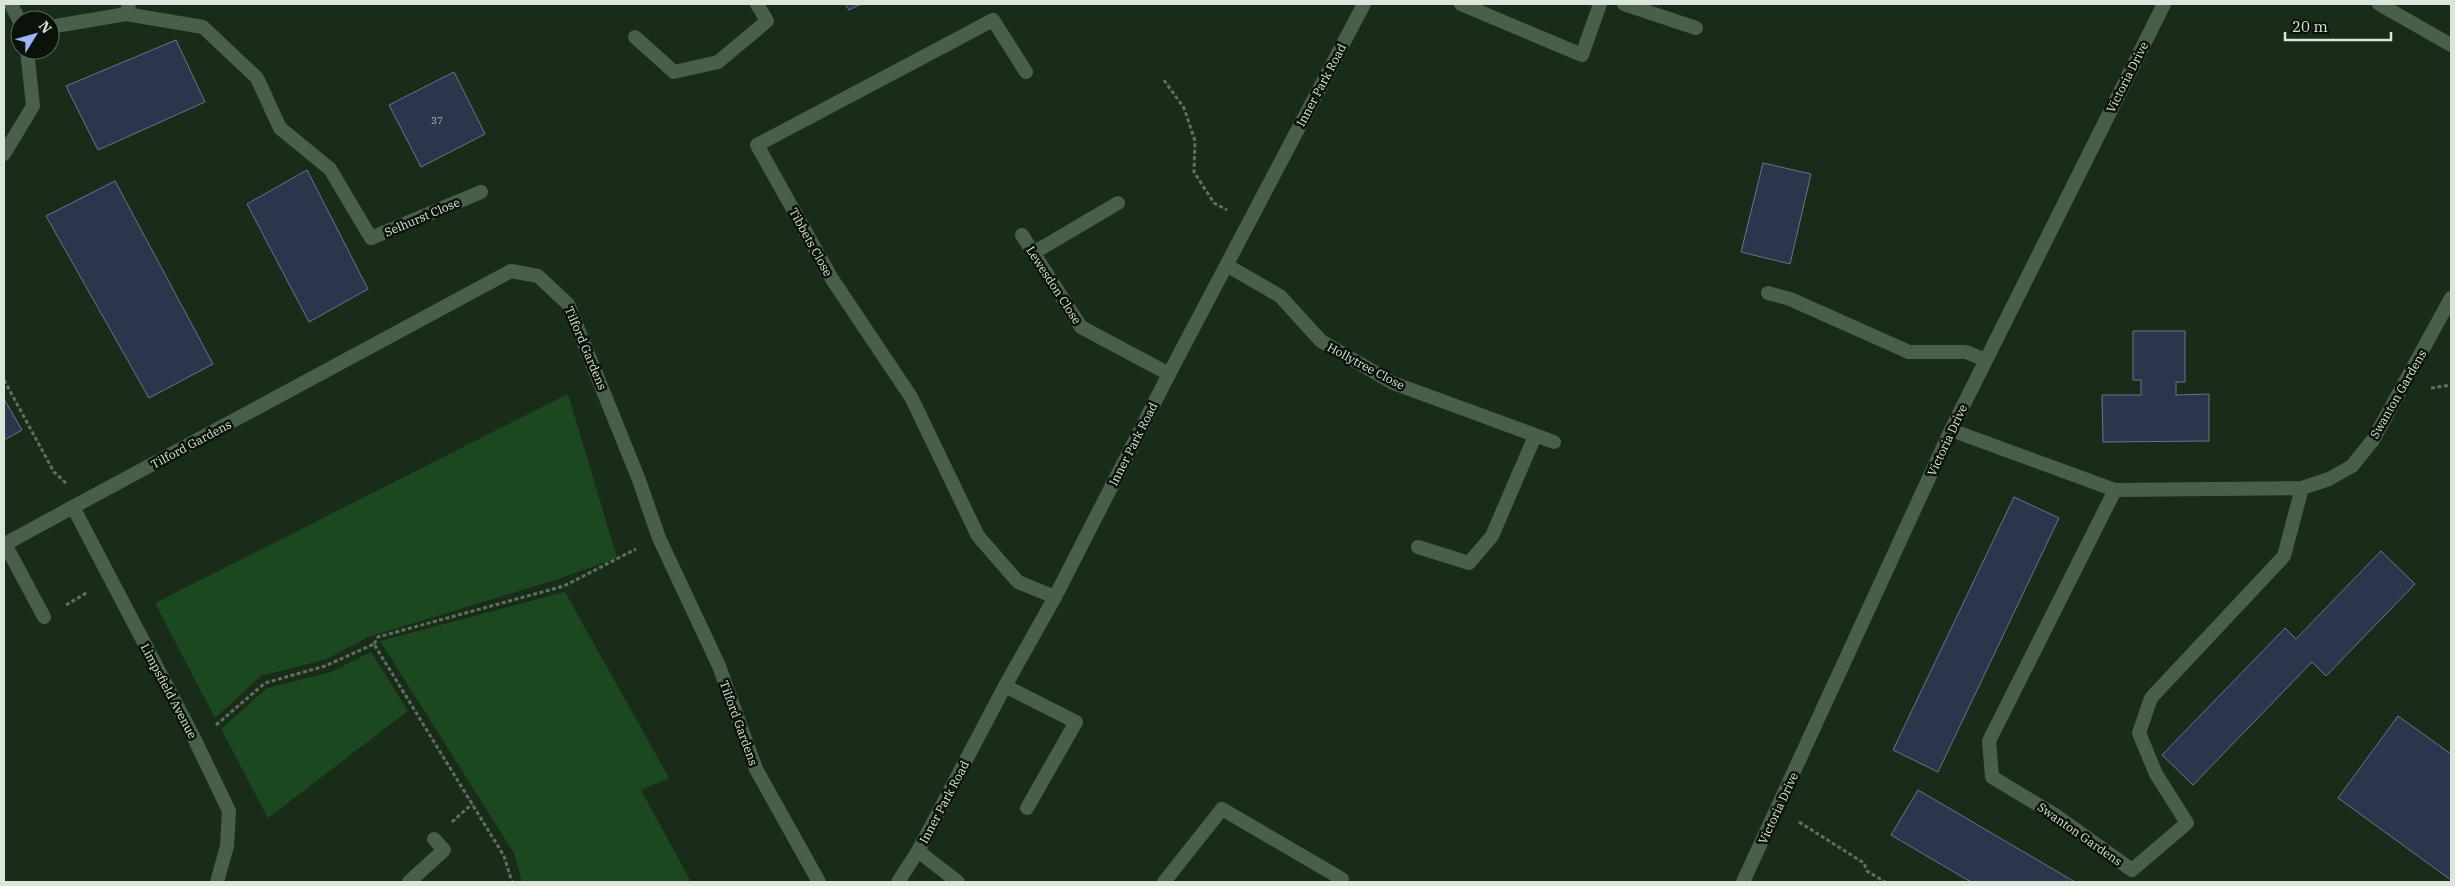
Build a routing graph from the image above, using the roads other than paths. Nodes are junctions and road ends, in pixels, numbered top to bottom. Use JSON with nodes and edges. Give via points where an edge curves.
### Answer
{"nodes":[{"id":1,"x":757,"y":4,"type":"edge"},
{"id":2,"x":1364,"y":4,"type":"edge"},
{"id":3,"x":1461,"y":4,"type":"edge"},
{"id":4,"x":1600,"y":4,"type":"edge"},
{"id":5,"x":1624,"y":4,"type":"edge"},
{"id":6,"x":2164,"y":4,"type":"edge"},
{"id":7,"x":2379,"y":4,"type":"edge"},
{"id":8,"x":128,"y":9,"type":"edge"},
{"id":9,"x":60,"y":25,"type":"edge"},
{"id":10,"x":1696,"y":28,"type":"dead end"},
{"id":11,"x":635,"y":37,"type":"dead end"},
{"id":12,"x":2451,"y":45,"type":"edge"},
{"id":13,"x":27,"y":60,"type":"edge"},
{"id":14,"x":1026,"y":72,"type":"dead end"},
{"id":15,"x":4,"y":154,"type":"edge"},
{"id":16,"x":481,"y":192,"type":"dead end"},
{"id":17,"x":1118,"y":203,"type":"dead end"},
{"id":18,"x":1022,"y":235,"type":"dead end"},
{"id":19,"x":1032,"y":253,"type":"junction"},
{"id":20,"x":1228,"y":266,"type":"junction"},
{"id":21,"x":1768,"y":293,"type":"dead end"},
{"id":22,"x":2451,"y":298,"type":"edge"},
{"id":23,"x":1986,"y":360,"type":"junction"},
{"id":24,"x":1169,"y":374,"type":"junction"},
{"id":25,"x":1951,"y":430,"type":"junction"},
{"id":26,"x":1535,"y":436,"type":"junction"},
{"id":27,"x":1554,"y":442,"type":"dead end"},
{"id":28,"x":2302,"y":488,"type":"junction"},
{"id":29,"x":2114,"y":490,"type":"junction"},
{"id":30,"x":78,"y":505,"type":"junction"},
{"id":31,"x":1418,"y":547,"type":"dead end"},
{"id":32,"x":1055,"y":597,"type":"junction"},
{"id":33,"x":44,"y":618,"type":"road end"},
{"id":34,"x":1005,"y":686,"type":"junction"},
{"id":35,"x":1027,"y":808,"type":"dead end"},
{"id":36,"x":434,"y":839,"type":"dead end"},
{"id":37,"x":918,"y":851,"type":"junction"},
{"id":38,"x":1342,"y":879,"type":"dead end"},
{"id":39,"x":217,"y":882,"type":"edge"},
{"id":40,"x":409,"y":882,"type":"edge"},
{"id":41,"x":819,"y":882,"type":"edge"},
{"id":42,"x":898,"y":882,"type":"edge"},
{"id":43,"x":958,"y":882,"type":"edge"},
{"id":44,"x":1164,"y":882,"type":"edge"},
{"id":45,"x":1743,"y":882,"type":"edge"}],
"edges":[{"from":1,"to":11,"type":"street","via":[[767,21],[718,62],[674,72]]},
{"from":2,"to":20,"type":"street","name":"Inner Park Road"},
{"from":3,"to":4,"type":"street","via":[[1582,55]]},
{"from":5,"to":10,"type":"street"},
{"from":6,"to":23,"type":"street","name":"Victoria Drive"},
{"from":7,"to":12,"type":"street"},
{"from":8,"to":9,"type":"street","name":"Selhurst Close"},
{"from":8,"to":16,"type":"street","name":"Selhurst Close","via":[[204,27],[256,78],[280,128],[330,169],[372,238]]},
{"from":13,"to":15,"type":"street","via":[[33,106]]},
{"from":14,"to":32,"type":"street","name":"Tibbets Close","via":[[993,20],[757,145],[832,279],[911,398],[978,536],[1018,582]]},
{"from":17,"to":19,"type":"street"},
{"from":18,"to":19,"type":"street","name":"Lewesdon Close"},
{"from":19,"to":24,"type":"street","name":"Lewesdon Close","via":[[1080,327]]},
{"from":20,"to":24,"type":"street","name":"Inner Park Road"},
{"from":20,"to":26,"type":"street","name":"Hollytree Close","via":[[1280,296],[1321,341],[1393,383]]},
{"from":21,"to":23,"type":"street","via":[[1790,299],[1909,352],[1966,352]]},
{"from":22,"to":28,"type":"street","name":"Swanton Gardens","via":[[2373,440],[2352,466],[2329,479]]},
{"from":23,"to":25,"type":"street","name":"Victoria Drive"},
{"from":24,"to":32,"type":"street","name":"Inner Park Road"},
{"from":25,"to":29,"type":"street","name":"Swanton Gardens"},
{"from":25,"to":45,"type":"street","name":"Victoria Drive"},
{"from":26,"to":27,"type":"street","name":"Hollytree Close"},
{"from":26,"to":31,"type":"street","via":[[1492,536],[1469,563]]},
{"from":28,"to":29,"type":"street","name":"Swanton Gardens"},
{"from":28,"to":29,"type":"street","name":"Swanton Gardens","via":[[2284,556],[2152,698],[2139,733],[2156,774],[2187,824],[2132,870],[2055,815],[1992,777],[1989,740]]},
{"from":30,"to":33,"type":"street","name":"Tilford Gardens","via":[[5,544]]},
{"from":30,"to":39,"type":"street","name":"Limpsfield Avenue","via":[[110,579],[229,811],[227,846]]},
{"from":30,"to":41,"type":"street","name":"Tilford Gardens","via":[[511,270],[538,276],[568,304],[659,538],[719,666],[756,769]]},
{"from":32,"to":34,"type":"street","name":"Inner Park Road"},
{"from":34,"to":35,"type":"street","via":[[1076,722]]},
{"from":34,"to":37,"type":"street","name":"Inner Park Road"},
{"from":36,"to":40,"type":"street","via":[[444,850]]},
{"from":37,"to":42,"type":"street","name":"Inner Park Road"},
{"from":37,"to":43,"type":"street"},
{"from":38,"to":44,"type":"street","via":[[1222,809]]}]}
